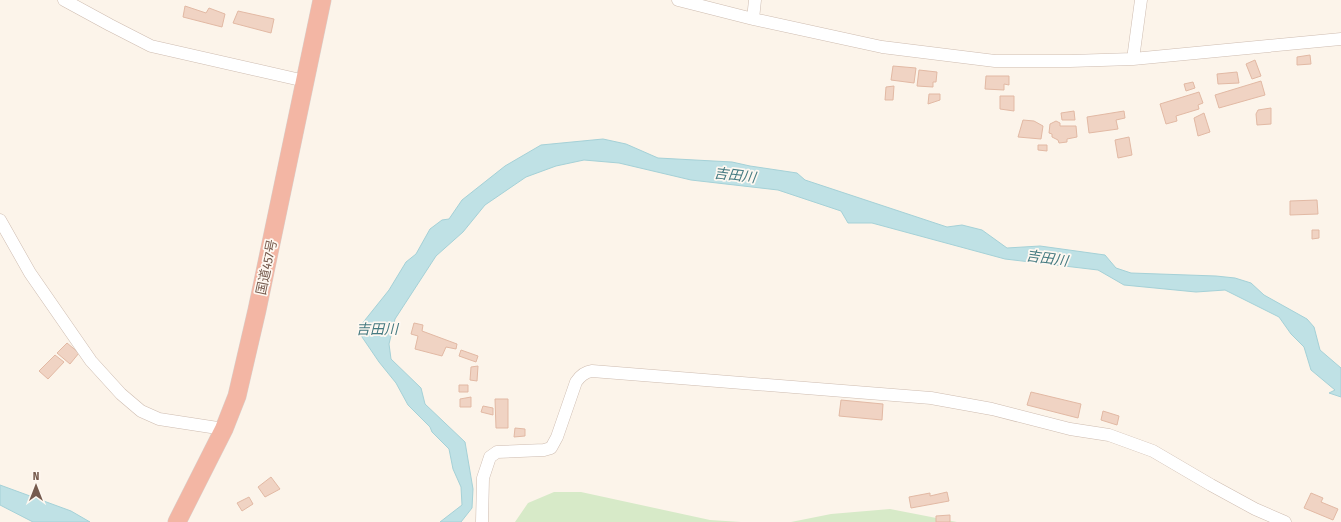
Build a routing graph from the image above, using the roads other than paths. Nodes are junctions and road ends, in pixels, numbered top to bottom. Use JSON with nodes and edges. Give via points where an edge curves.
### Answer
{"nodes":[{"id":1,"x":64,"y":0,"type":"edge"},
{"id":2,"x":322,"y":0,"type":"edge"},
{"id":3,"x":678,"y":0,"type":"edge"},
{"id":4,"x":755,"y":0,"type":"edge"},
{"id":5,"x":1141,"y":0,"type":"edge"},
{"id":6,"x":752,"y":19,"type":"junction"},
{"id":7,"x":1341,"y":39,"type":"edge"},
{"id":8,"x":1133,"y":59,"type":"junction"},
{"id":9,"x":305,"y":81,"type":"junction"},
{"id":10,"x":0,"y":220,"type":"edge"},
{"id":11,"x":224,"y":429,"type":"junction"},
{"id":12,"x":177,"y":522,"type":"edge"},
{"id":13,"x":482,"y":522,"type":"edge"},
{"id":14,"x":1285,"y":522,"type":"edge"}],
"edges":[{"from":1,"to":9,"type":"street","via":[[152,46]]},
{"from":2,"to":9,"type":"highway","name":"国道457号"},
{"from":3,"to":6,"type":"street"},
{"from":4,"to":6,"type":"street"},
{"from":5,"to":8,"type":"street"},
{"from":6,"to":8,"type":"street","via":[[882,47],[995,61]]},
{"from":7,"to":8,"type":"street"},
{"from":9,"to":11,"type":"highway","name":"国道457号","via":[[244,370]]},
{"from":10,"to":11,"type":"street","via":[[34,280],[92,361],[121,394],[142,411],[158,419]]},
{"from":11,"to":12,"type":"highway","name":"国道457号"},
{"from":13,"to":14,"type":"street","via":[[483,478],[490,457],[497,452],[551,448],[557,438],[576,382],[581,376],[592,371],[931,398],[992,409],[1070,429],[1109,435],[1153,450],[1217,489]]}]}
